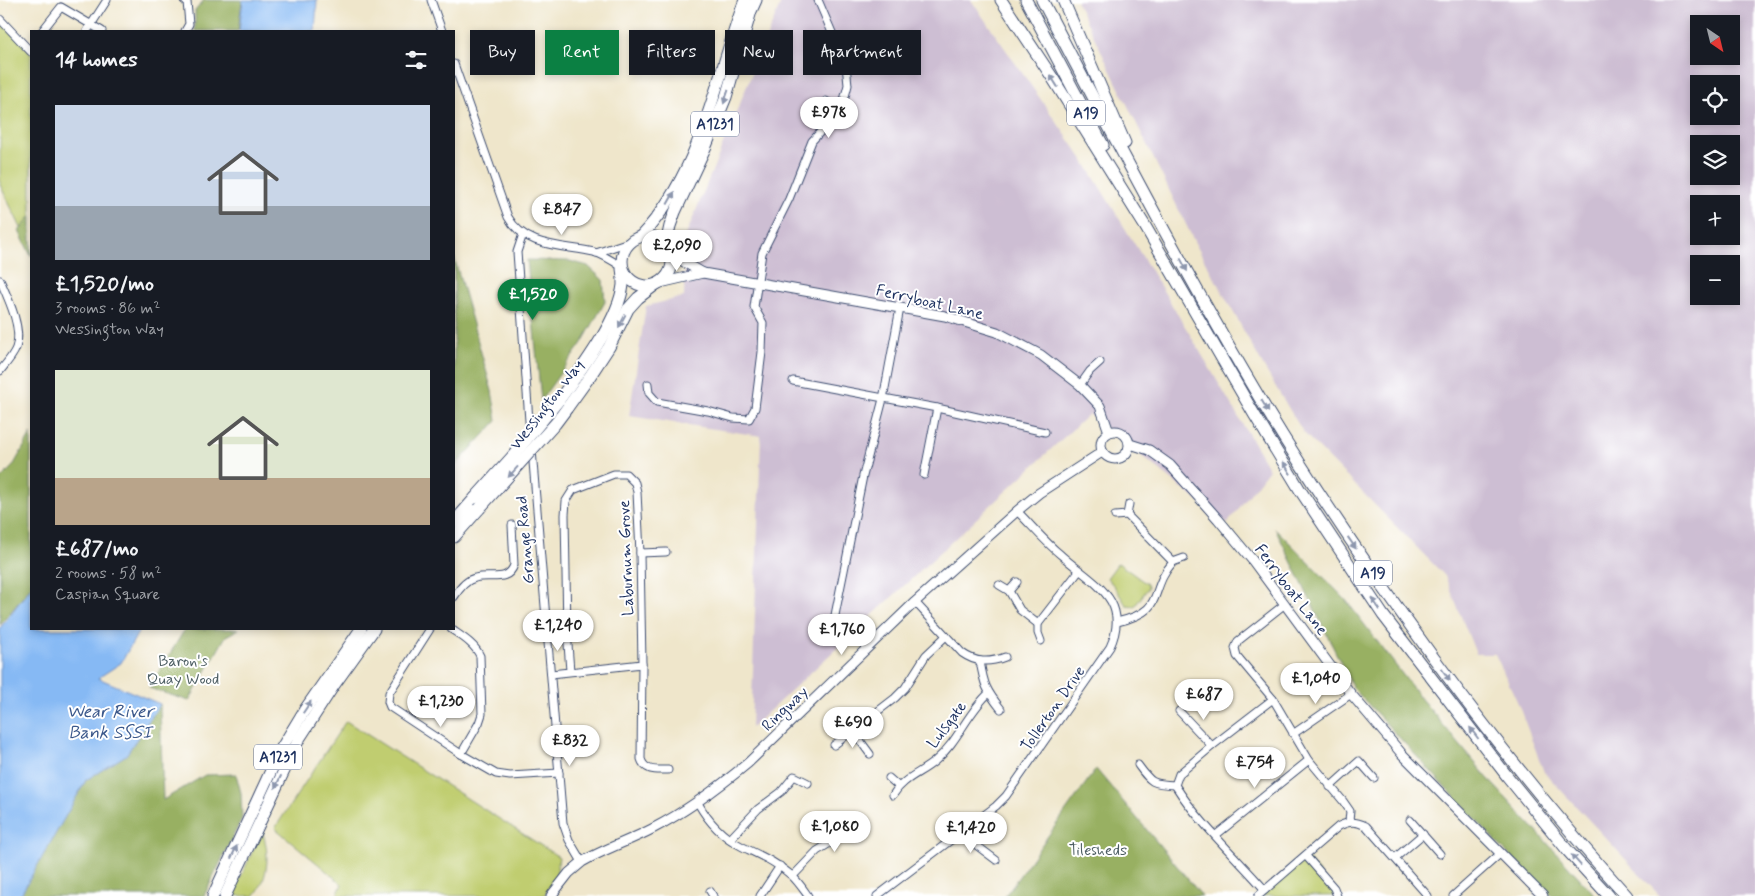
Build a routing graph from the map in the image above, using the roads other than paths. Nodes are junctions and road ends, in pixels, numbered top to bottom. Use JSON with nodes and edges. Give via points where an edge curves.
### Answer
{"nodes":[{"id":1,"x":107,"y":0,"type":"edge"},
{"id":2,"x":184,"y":0,"type":"edge"},
{"id":3,"x":431,"y":0,"type":"edge"},
{"id":4,"x":745,"y":0,"type":"edge"},
{"id":5,"x":756,"y":0,"type":"edge"},
{"id":6,"x":818,"y":0,"type":"edge"},
{"id":7,"x":1026,"y":0,"type":"edge"},
{"id":8,"x":1042,"y":0,"type":"edge"},
{"id":9,"x":1063,"y":0,"type":"edge"},
{"id":10,"x":1003,"y":2,"type":"edge"},
{"id":11,"x":0,"y":19,"type":"edge"},
{"id":12,"x":91,"y":24,"type":"junction"},
{"id":13,"x":43,"y":30,"type":"edge"},
{"id":14,"x":88,"y":30,"type":"edge"},
{"id":15,"x":100,"y":30,"type":"edge"},
{"id":16,"x":186,"y":30,"type":"edge"},
{"id":17,"x":442,"y":30,"type":"edge"},
{"id":18,"x":30,"y":49,"type":"edge"},
{"id":19,"x":455,"y":67,"type":"edge"},
{"id":20,"x":826,"y":101,"type":"dead end"},
{"id":21,"x":839,"y":109,"type":"junction"},
{"id":22,"x":1161,"y":222,"type":"junction"},
{"id":23,"x":1145,"y":226,"type":"junction"},
{"id":24,"x":523,"y":234,"type":"junction"},
{"id":25,"x":641,"y":236,"type":"junction"},
{"id":26,"x":629,"y":242,"type":"junction"},
{"id":27,"x":667,"y":245,"type":"junction"},
{"id":28,"x":596,"y":253,"type":"junction"},
{"id":29,"x":622,"y":268,"type":"junction"},
{"id":30,"x":703,"y":274,"type":"junction"},
{"id":31,"x":0,"y":280,"type":"edge"},
{"id":32,"x":758,"y":283,"type":"junction"},
{"id":33,"x":657,"y":284,"type":"junction"},
{"id":34,"x":900,"y":308,"type":"junction"},
{"id":35,"x":1100,"y":362,"type":"dead end"},
{"id":36,"x":0,"y":371,"type":"edge"},
{"id":37,"x":793,"y":381,"type":"dead end"},
{"id":38,"x":648,"y":384,"type":"dead end"},
{"id":39,"x":1080,"y":385,"type":"junction"},
{"id":40,"x":883,"y":399,"type":"junction"},
{"id":41,"x":563,"y":404,"type":"junction"},
{"id":42,"x":937,"y":408,"type":"junction"},
{"id":43,"x":1045,"y":432,"type":"dead end"},
{"id":44,"x":1109,"y":432,"type":"junction"},
{"id":45,"x":1130,"y":444,"type":"junction"},
{"id":46,"x":1102,"y":452,"type":"junction"},
{"id":47,"x":924,"y":475,"type":"dead end"},
{"id":48,"x":477,"y":503,"type":"junction"},
{"id":49,"x":1129,"y":504,"type":"dead end"},
{"id":50,"x":1018,"y":511,"type":"junction"},
{"id":51,"x":1115,"y":516,"type":"dead end"},
{"id":52,"x":1127,"y":516,"type":"junction"},
{"id":53,"x":455,"y":521,"type":"edge"},
{"id":54,"x":512,"y":525,"type":"dead end"},
{"id":55,"x":455,"y":536,"type":"edge"},
{"id":56,"x":666,"y":552,"type":"dead end"},
{"id":57,"x":640,"y":553,"type":"junction"},
{"id":58,"x":1184,"y":558,"type":"dead end"},
{"id":59,"x":1173,"y":562,"type":"junction"},
{"id":60,"x":1079,"y":571,"type":"junction"},
{"id":61,"x":1017,"y":582,"type":"dead end"},
{"id":62,"x":998,"y":585,"type":"dead end"},
{"id":63,"x":1009,"y":591,"type":"junction"},
{"id":64,"x":455,"y":595,"type":"edge"},
{"id":65,"x":915,"y":602,"type":"junction"},
{"id":66,"x":1285,"y":604,"type":"junction"},
{"id":67,"x":1117,"y":622,"type":"junction"},
{"id":68,"x":1038,"y":624,"type":"junction"},
{"id":69,"x":360,"y":630,"type":"edge"},
{"id":70,"x":373,"y":630,"type":"edge"},
{"id":71,"x":429,"y":630,"type":"edge"},
{"id":72,"x":452,"y":630,"type":"edge"},
{"id":73,"x":547,"y":630,"type":"junction"},
{"id":74,"x":567,"y":631,"type":"junction"},
{"id":75,"x":946,"y":636,"type":"junction"},
{"id":76,"x":830,"y":640,"type":"dead end"},
{"id":77,"x":1041,"y":641,"type":"dead end"},
{"id":78,"x":1005,"y":657,"type":"dead end"},
{"id":79,"x":980,"y":661,"type":"junction"},
{"id":80,"x":642,"y":664,"type":"junction"},
{"id":81,"x":570,"y":671,"type":"junction"},
{"id":82,"x":550,"y":674,"type":"junction"},
{"id":83,"x":989,"y":693,"type":"junction"},
{"id":84,"x":1350,"y":694,"type":"junction"},
{"id":85,"x":1273,"y":699,"type":"junction"},
{"id":86,"x":1001,"y":709,"type":"dead end"},
{"id":87,"x":1179,"y":711,"type":"dead end"},
{"id":88,"x":854,"y":730,"type":"junction"},
{"id":89,"x":1293,"y":734,"type":"junction"},
{"id":90,"x":834,"y":745,"type":"dead end"},
{"id":91,"x":1212,"y":746,"type":"junction"},
{"id":92,"x":461,"y":754,"type":"junction"},
{"id":93,"x":870,"y":754,"type":"dead end"},
{"id":94,"x":1309,"y":760,"type":"junction"},
{"id":95,"x":1138,"y":765,"type":"dead end"},
{"id":96,"x":668,"y":770,"type":"dead end"},
{"id":97,"x":559,"y":773,"type":"junction"},
{"id":98,"x":889,"y":778,"type":"dead end"},
{"id":99,"x":1374,"y":778,"type":"dead end"},
{"id":100,"x":808,"y":783,"type":"dead end"},
{"id":101,"x":1175,"y":785,"type":"junction"},
{"id":102,"x":898,"y":786,"type":"junction"},
{"id":103,"x":1330,"y":787,"type":"junction"},
{"id":104,"x":893,"y":795,"type":"dead end"},
{"id":105,"x":698,"y":803,"type":"junction"},
{"id":106,"x":1410,"y":820,"type":"dead end"},
{"id":107,"x":1349,"y":821,"type":"junction"},
{"id":108,"x":836,"y":822,"type":"dead end"},
{"id":109,"x":962,"y":831,"type":"junction"},
{"id":110,"x":1423,"y":834,"type":"junction"},
{"id":111,"x":1216,"y":835,"type":"junction"},
{"id":112,"x":730,"y":839,"type":"junction"},
{"id":113,"x":1501,"y":853,"type":"junction"},
{"id":114,"x":1440,"y":854,"type":"dead end"},
{"id":115,"x":1306,"y":856,"type":"junction"},
{"id":116,"x":1395,"y":858,"type":"junction"},
{"id":117,"x":996,"y":860,"type":"dead end"},
{"id":118,"x":582,"y":862,"type":"junction"},
{"id":119,"x":780,"y":866,"type":"junction"},
{"id":120,"x":793,"y":876,"type":"junction"},
{"id":121,"x":1265,"y":890,"type":"junction"},
{"id":122,"x":885,"y":893,"type":"edge"},
{"id":123,"x":214,"y":896,"type":"edge"},
{"id":124,"x":225,"y":896,"type":"edge"},
{"id":125,"x":551,"y":896,"type":"edge"},
{"id":126,"x":760,"y":896,"type":"edge"},
{"id":127,"x":808,"y":896,"type":"edge"},
{"id":128,"x":877,"y":896,"type":"edge"},
{"id":129,"x":1258,"y":896,"type":"edge"},
{"id":130,"x":1337,"y":896,"type":"edge"},
{"id":131,"x":1428,"y":896,"type":"edge"},
{"id":132,"x":1453,"y":896,"type":"edge"},
{"id":133,"x":1543,"y":896,"type":"edge"},
{"id":134,"x":1609,"y":896,"type":"edge"},
{"id":135,"x":1627,"y":896,"type":"edge"}],
"edges":[{"from":1,"to":12,"type":"street"},
{"from":2,"to":16,"type":"street","via":[[187,2],[189,24]]},
{"from":3,"to":17,"type":"street"},
{"from":25,"to":4,"type":"highway","number":"A1231","one_way":true,"via":[[668,203],[686,169],[712,105]]},
{"from":5,"to":27,"type":"highway","name":"Wessington Way","number":"A1231","one_way":true,"via":[[726,97],[675,212]]},
{"from":6,"to":21,"type":"street","via":[[846,65],[848,85]]},
{"from":7,"to":23,"type":"highway","number":"A19"},
{"from":8,"to":22,"type":"highway","number":"A19"},
{"from":9,"to":22,"type":"highway","number":"A19"},
{"from":23,"to":10,"type":"highway","one_way":true},
{"from":11,"to":18,"type":"street"},
{"from":12,"to":13,"type":"street","via":[[61,7]]},
{"from":12,"to":14,"type":"street"},
{"from":12,"to":15,"type":"street"},
{"from":19,"to":24,"type":"street","via":[[508,216]]},
{"from":20,"to":21,"type":"street"},
{"from":21,"to":32,"type":"street","via":[[812,141],[762,253]]},
{"from":22,"to":135,"type":"highway","number":"A19","one_way":true,"via":[[1265,407],[1388,595],[1519,770],[1580,846]]},
{"from":134,"to":23,"type":"highway","number":"A19","one_way":true,"via":[[1507,776],[1384,615],[1300,490]]},
{"from":24,"to":28,"type":"street","via":[[548,245]]},
{"from":24,"to":73,"type":"street","name":"Grange Road","via":[[518,252]]},
{"from":25,"to":26,"type":"highway"},
{"from":25,"to":27,"type":"highway","via":[[652,236]]},
{"from":26,"to":28,"type":"street"},
{"from":26,"to":29,"type":"highway","name":"Wessington Way","via":[[621,259]]},
{"from":27,"to":30,"type":"street","name":"Ferryboat Lane","via":[[684,262]]},
{"from":27,"to":33,"type":"highway","name":"Wessington Way","via":[[672,255],[671,268],[666,278]]},
{"from":28,"to":29,"type":"street"},
{"from":29,"to":33,"type":"highway","via":[[637,285]]},
{"from":29,"to":41,"type":"highway","name":"Wessington Way","via":[[623,285],[612,318]]},
{"from":30,"to":32,"type":"street","name":"Ferryboat Lane"},
{"from":30,"to":33,"type":"street","name":"Ferryboat Lane"},
{"from":31,"to":36,"type":"street","via":[[17,329],[16,349]]},
{"from":32,"to":34,"type":"street","name":"Ferryboat Lane"},
{"from":32,"to":38,"type":"street","via":[[754,307],[764,323],[762,352],[754,408],[748,419],[657,402],[649,393]]},
{"from":33,"to":41,"type":"highway","name":"Wessington Way","one_way":true,"via":[[628,310],[590,376]]},
{"from":34,"to":39,"type":"street","name":"Ferryboat Lane","via":[[945,316],[997,332],[1041,355]]},
{"from":34,"to":40,"type":"street"},
{"from":35,"to":39,"type":"street"},
{"from":37,"to":40,"type":"street"},
{"from":39,"to":44,"type":"street","name":"Ferryboat Lane","via":[[1100,406]]},
{"from":40,"to":42,"type":"street"},
{"from":40,"to":76,"type":"street","via":[[863,476]]},
{"from":41,"to":48,"type":"highway","name":"Wessington Way","bridge":true,"via":[[512,457]]},
{"from":42,"to":43,"type":"street"},
{"from":42,"to":47,"type":"street"},
{"from":44,"to":45,"type":"street","via":[[1124,433]]},
{"from":44,"to":46,"type":"street","via":[[1102,438]]},
{"from":45,"to":46,"type":"street","via":[[1128,452],[1119,459],[1109,458]]},
{"from":45,"to":66,"type":"street","name":"Ferryboat Lane","via":[[1149,450],[1170,465],[1232,534]]},
{"from":46,"to":50,"type":"street","name":"Ringway","via":[[1039,492]]},
{"from":48,"to":53,"type":"highway","name":"Wessington Way"},
{"from":48,"to":55,"type":"highway","name":"Wessington Way"},
{"from":49,"to":52,"type":"street"},
{"from":50,"to":60,"type":"street"},
{"from":50,"to":65,"type":"street","name":"Ringway"},
{"from":51,"to":52,"type":"street"},
{"from":52,"to":59,"type":"street"},
{"from":54,"to":64,"type":"street","via":[[512,570],[502,577],[475,578]]},
{"from":56,"to":57,"type":"street"},
{"from":57,"to":74,"type":"street","name":"Laburnum Grove","via":[[637,492],[631,478],[621,473],[614,474],[569,494],[565,515]]},
{"from":57,"to":80,"type":"street","name":"Laburnum Grove"},
{"from":58,"to":59,"type":"street"},
{"from":59,"to":67,"type":"street","via":[[1148,610]]},
{"from":60,"to":67,"type":"street","via":[[1109,597]]},
{"from":60,"to":68,"type":"street"},
{"from":61,"to":63,"type":"street"},
{"from":62,"to":63,"type":"street"},
{"from":63,"to":68,"type":"street","via":[[1020,610]]},
{"from":65,"to":75,"type":"street"},
{"from":65,"to":105,"type":"street","name":"Ringway","via":[[748,763]]},
{"from":66,"to":84,"type":"street","name":"Ferryboat Lane"},
{"from":66,"to":85,"type":"street","via":[[1238,641],[1235,648],[1237,656]]},
{"from":67,"to":109,"type":"street","name":"Tollerton Drive","via":[[1110,647],[1006,796]]},
{"from":68,"to":77,"type":"street"},
{"from":123,"to":69,"type":"highway","number":"A1231","one_way":true,"via":[[281,749]]},
{"from":70,"to":124,"type":"highway","number":"A1231","one_way":true,"via":[[299,739]]},
{"from":71,"to":92,"type":"street","via":[[389,694],[388,702],[394,710]]},
{"from":72,"to":92,"type":"street","via":[[474,646],[480,656],[482,714]]},
{"from":73,"to":74,"type":"street"},
{"from":73,"to":82,"type":"street","name":"Grange Road"},
{"from":74,"to":81,"type":"street","name":"Laburnum Grove"},
{"from":75,"to":79,"type":"street","via":[[970,659]]},
{"from":75,"to":88,"type":"street","via":[[926,655],[905,688]]},
{"from":78,"to":79,"type":"street"},
{"from":79,"to":83,"type":"street","name":"Lulsgate","via":[[983,682]]},
{"from":80,"to":81,"type":"street"},
{"from":80,"to":96,"type":"street","name":"Laburnum Grove","via":[[641,759],[646,767],[653,770]]},
{"from":81,"to":82,"type":"street"},
{"from":82,"to":97,"type":"street","name":"Grange Road"},
{"from":83,"to":86,"type":"street","name":"Lulsgate"},
{"from":83,"to":102,"type":"street","name":"Lulsgate","via":[[945,751]]},
{"from":84,"to":89,"type":"street"},
{"from":84,"to":113,"type":"street","name":"Ferryboat Lane","via":[[1402,754]]},
{"from":85,"to":89,"type":"street"},
{"from":85,"to":91,"type":"street"},
{"from":87,"to":91,"type":"street"},
{"from":88,"to":90,"type":"street"},
{"from":88,"to":93,"type":"street"},
{"from":89,"to":94,"type":"street"},
{"from":91,"to":101,"type":"street","via":[[1179,774]]},
{"from":92,"to":97,"type":"street","via":[[503,776]]},
{"from":94,"to":103,"type":"street"},
{"from":94,"to":111,"type":"street"},
{"from":95,"to":101,"type":"street","via":[[1150,781]]},
{"from":97,"to":118,"type":"street","name":"Grange Road","via":[[568,840]]},
{"from":98,"to":102,"type":"street"},
{"from":99,"to":103,"type":"street","via":[[1359,761]]},
{"from":100,"to":112,"type":"street","via":[[794,776]]},
{"from":101,"to":111,"type":"street"},
{"from":102,"to":104,"type":"street","name":"Lulsgate"},
{"from":103,"to":107,"type":"street","via":[[1350,811]]},
{"from":105,"to":112,"type":"street","via":[[722,834]]},
{"from":105,"to":118,"type":"street","name":"Ringway"},
{"from":106,"to":110,"type":"street"},
{"from":107,"to":115,"type":"street"},
{"from":107,"to":116,"type":"street","via":[[1366,826]]},
{"from":108,"to":120,"type":"street","via":[[843,835],[817,851]]},
{"from":109,"to":117,"type":"street"},
{"from":109,"to":122,"type":"street","name":"Tollerton Drive"},
{"from":110,"to":114,"type":"street"},
{"from":110,"to":116,"type":"street"},
{"from":111,"to":121,"type":"street"},
{"from":112,"to":119,"type":"street"},
{"from":113,"to":132,"type":"street"},
{"from":113,"to":133,"type":"street","name":"Ferryboat Lane"},
{"from":115,"to":121,"type":"street"},
{"from":115,"to":130,"type":"street","via":[[1334,888]]},
{"from":116,"to":131,"type":"street"},
{"from":118,"to":125,"type":"street"},
{"from":119,"to":120,"type":"street"},
{"from":119,"to":126,"type":"street"},
{"from":120,"to":127,"type":"street"},
{"from":121,"to":129,"type":"street"},
{"from":122,"to":128,"type":"street","name":"Tollerton Drive"}]}
